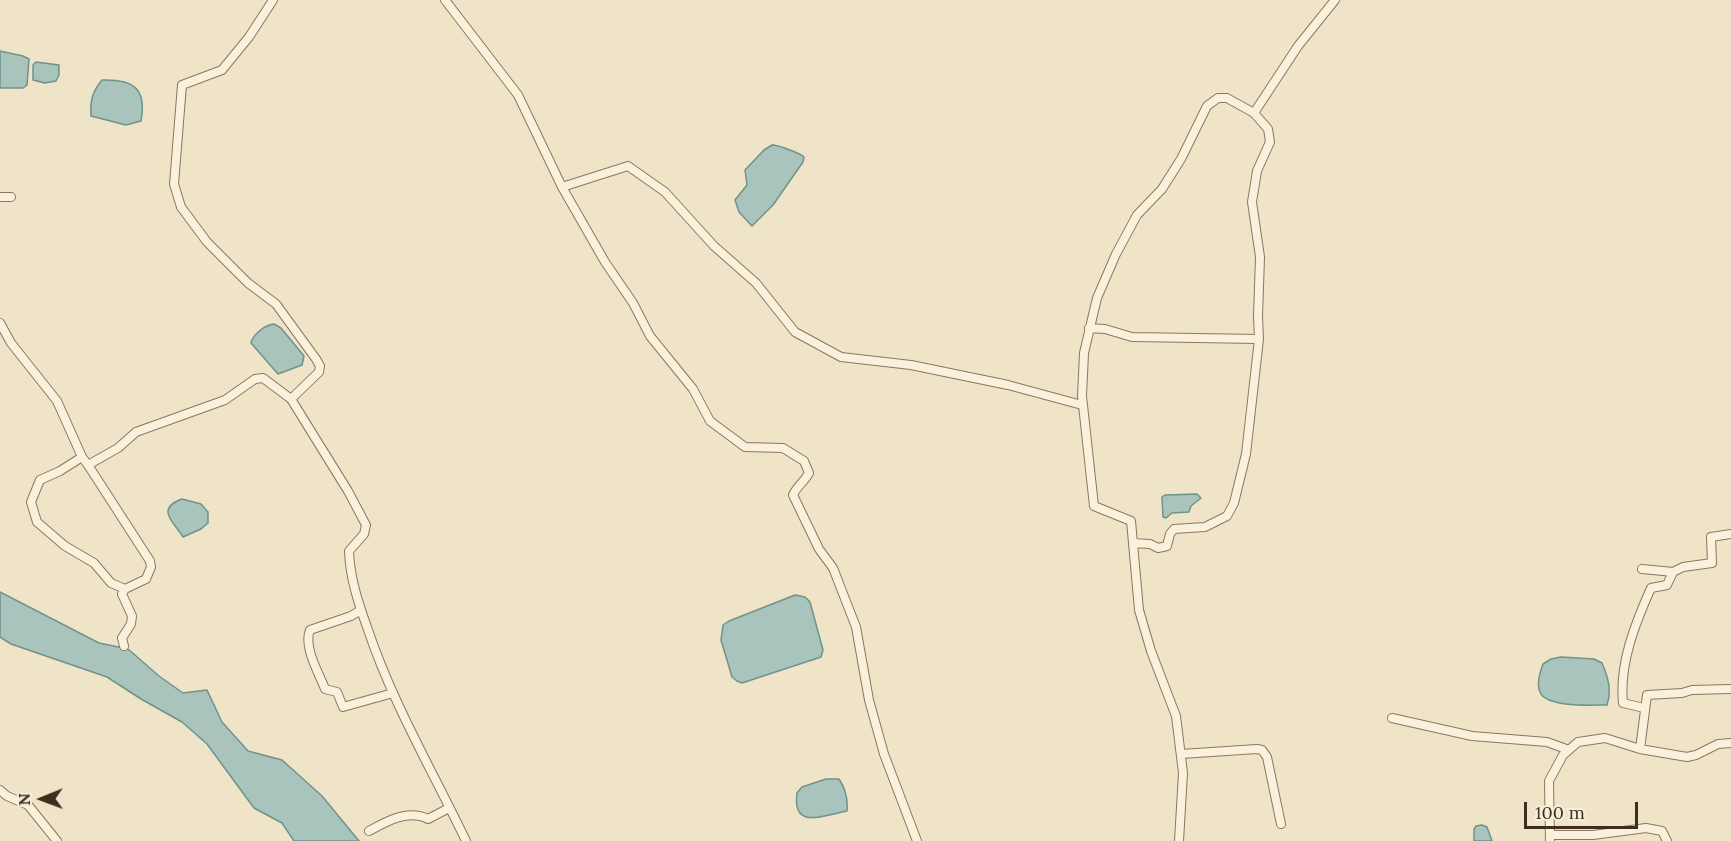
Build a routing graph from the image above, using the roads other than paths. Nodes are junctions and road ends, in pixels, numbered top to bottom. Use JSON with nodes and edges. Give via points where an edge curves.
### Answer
{"nodes":[{"id":1,"x":273,"y":0,"type":"edge"},
{"id":2,"x":445,"y":0,"type":"edge"},
{"id":3,"x":1335,"y":0,"type":"edge"},
{"id":4,"x":1254,"y":113,"type":"junction"},
{"id":5,"x":561,"y":187,"type":"junction"},
{"id":6,"x":0,"y":197,"type":"edge"},
{"id":7,"x":11,"y":197,"type":"dead end"},
{"id":8,"x":0,"y":323,"type":"edge"},
{"id":9,"x":1089,"y":328,"type":"junction"},
{"id":10,"x":1259,"y":339,"type":"junction"},
{"id":11,"x":291,"y":399,"type":"junction"},
{"id":12,"x":1082,"y":405,"type":"junction"},
{"id":13,"x":82,"y":457,"type":"junction"},
{"id":14,"x":88,"y":465,"type":"junction"},
{"id":15,"x":1731,"y":534,"type":"edge"},
{"id":16,"x":1133,"y":543,"type":"junction"},
{"id":17,"x":1642,"y":569,"type":"dead end"},
{"id":18,"x":1673,"y":572,"type":"junction"},
{"id":19,"x":125,"y":589,"type":"junction"},
{"id":20,"x":361,"y":610,"type":"junction"},
{"id":21,"x":124,"y":646,"type":"dead end"},
{"id":22,"x":1731,"y":689,"type":"edge"},
{"id":23,"x":393,"y":693,"type":"junction"},
{"id":24,"x":1644,"y":708,"type":"junction"},
{"id":25,"x":1392,"y":718,"type":"dead end"},
{"id":26,"x":1731,"y":742,"type":"edge"},
{"id":27,"x":1640,"y":749,"type":"junction"},
{"id":28,"x":1569,"y":750,"type":"junction"},
{"id":29,"x":1181,"y":754,"type":"junction"},
{"id":30,"x":0,"y":790,"type":"edge"},
{"id":31,"x":449,"y":808,"type":"junction"},
{"id":32,"x":1281,"y":824,"type":"dead end"},
{"id":33,"x":369,"y":831,"type":"dead end"},
{"id":34,"x":1551,"y":838,"type":"edge"},
{"id":35,"x":57,"y":841,"type":"edge"},
{"id":36,"x":466,"y":841,"type":"edge"},
{"id":37,"x":917,"y":841,"type":"edge"},
{"id":38,"x":1179,"y":841,"type":"edge"},
{"id":39,"x":1666,"y":841,"type":"edge"}],
"edges":[{"from":1,"to":11,"type":"street","via":[[222,70],[182,85],[174,184],[181,207],[207,242],[248,283],[276,304],[320,366],[319,372]]},
{"from":2,"to":5,"type":"street","via":[[518,95]]},
{"from":3,"to":4,"type":"street","via":[[1298,46]]},
{"from":4,"to":9,"type":"street","via":[[1227,98],[1218,98],[1207,106],[1169,179],[1137,215],[1116,254]]},
{"from":4,"to":10,"type":"street","via":[[1268,129],[1270,142],[1257,171],[1252,202],[1260,257]]},
{"from":5,"to":12,"type":"street","via":[[628,166],[665,192],[714,246],[756,283],[795,332],[841,357],[911,365]]},
{"from":5,"to":37,"type":"street","via":[[650,336],[693,389],[710,421],[745,447],[783,448],[804,461],[809,473],[793,495],[819,549],[833,568],[856,627],[869,700],[884,754]]},
{"from":6,"to":7,"type":"street"},
{"from":8,"to":13,"type":"street","via":[[11,343],[57,400]]},
{"from":9,"to":10,"type":"street","via":[[1132,338]]},
{"from":9,"to":12,"type":"street"},
{"from":10,"to":16,"type":"street","via":[[1246,454],[1227,516],[1205,527],[1174,529],[1167,546]]},
{"from":11,"to":14,"type":"street","via":[[263,378],[255,379],[225,399],[136,432]]},
{"from":11,"to":20,"type":"street","via":[[366,525],[364,534],[349,551],[350,573]]},
{"from":12,"to":16,"type":"street","via":[[1094,506],[1131,521]]},
{"from":13,"to":14,"type":"street"},
{"from":13,"to":19,"type":"street","via":[[40,480],[31,502],[38,522],[94,563],[111,583]]},
{"from":14,"to":19,"type":"street","via":[[150,561],[146,579]]},
{"from":15,"to":18,"type":"street","via":[[1711,537],[1712,562]]},
{"from":16,"to":29,"type":"street","via":[[1139,610],[1176,716]]},
{"from":17,"to":18,"type":"street"},
{"from":18,"to":24,"type":"street","via":[[1666,585],[1651,588],[1640,612],[1624,671],[1623,703]]},
{"from":19,"to":21,"type":"street","via":[[123,594],[132,616],[122,638]]},
{"from":20,"to":23,"type":"street"},
{"from":20,"to":23,"type":"street","via":[[310,630],[309,646],[325,689],[337,692],[343,707]]},
{"from":22,"to":24,"type":"street","via":[[1647,695]]},
{"from":23,"to":31,"type":"street"},
{"from":24,"to":27,"type":"street"},
{"from":25,"to":28,"type":"street","via":[[1472,736],[1547,742]]},
{"from":26,"to":27,"type":"street","via":[[1687,757]]},
{"from":27,"to":28,"type":"street","via":[[1605,738],[1578,742]]},
{"from":28,"to":34,"type":"street","via":[[1549,781]]},
{"from":29,"to":32,"type":"street","via":[[1262,750],[1267,757]]},
{"from":29,"to":38,"type":"street"},
{"from":30,"to":35,"type":"street","via":[[28,805]]},
{"from":31,"to":33,"type":"street","via":[[428,819],[411,814]]},
{"from":31,"to":36,"type":"street"},
{"from":34,"to":39,"type":"street","via":[[1646,828],[1662,831]]}]}
